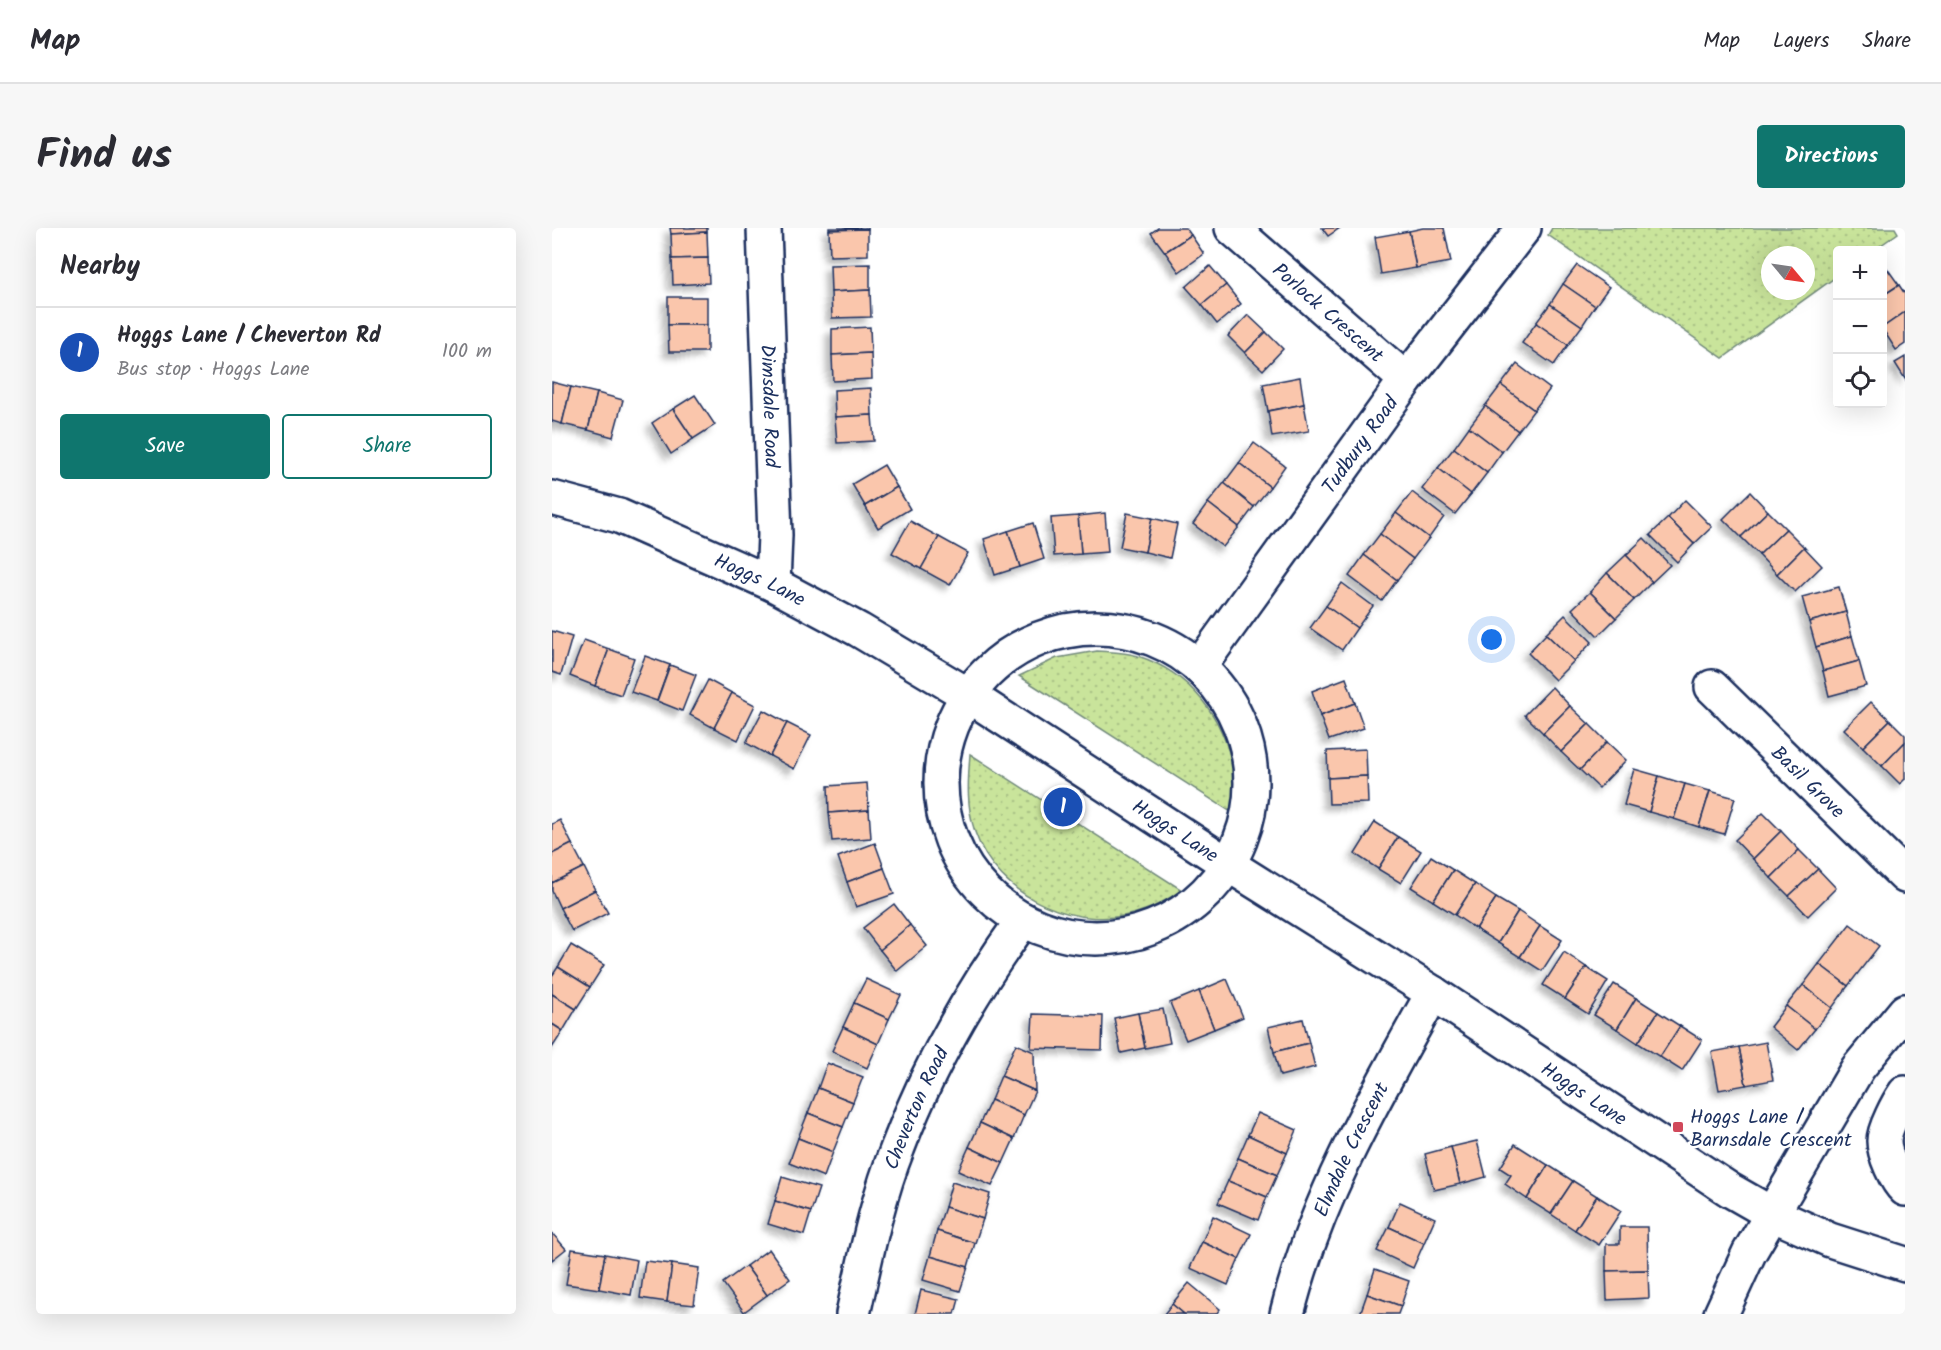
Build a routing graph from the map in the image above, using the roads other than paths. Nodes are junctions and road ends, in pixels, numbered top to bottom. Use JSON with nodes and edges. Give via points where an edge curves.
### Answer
{"nodes":[{"id":1,"x":764,"y":228,"type":"edge"},
{"id":2,"x":1524,"y":228,"type":"edge"},
{"id":3,"x":1241,"y":233,"type":"edge"},
{"id":4,"x":1406,"y":380,"type":"junction"},
{"id":5,"x":552,"y":498,"type":"edge"},
{"id":6,"x":773,"y":584,"type":"junction"},
{"id":7,"x":1200,"y":666,"type":"junction"},
{"id":8,"x":1712,"y":687,"type":"dead end"},
{"id":9,"x":968,"y":694,"type":"junction"},
{"id":10,"x":1228,"y":865,"type":"junction"},
{"id":11,"x":1905,"y":876,"type":"edge"},
{"id":12,"x":1023,"y":920,"type":"junction"},
{"id":13,"x":1433,"y":993,"type":"junction"},
{"id":14,"x":1905,"y":1011,"type":"edge"},
{"id":15,"x":1905,"y":1093,"type":"edge"},
{"id":16,"x":1905,"y":1189,"type":"edge"},
{"id":17,"x":1772,"y":1214,"type":"junction"},
{"id":18,"x":1905,"y":1264,"type":"edge"},
{"id":19,"x":853,"y":1314,"type":"edge"},
{"id":20,"x":1287,"y":1314,"type":"edge"},
{"id":21,"x":1721,"y":1314,"type":"edge"}],
"edges":[{"from":1,"to":6,"type":"street","name":"Dimsdale Road","via":[[775,523]]},
{"from":2,"to":4,"type":"street","name":"Tudbury Road"},
{"from":3,"to":4,"type":"street","name":"Porlock Crescent"},
{"from":4,"to":7,"type":"street","name":"Tudbury Road"},
{"from":5,"to":6,"type":"street","name":"Hoggs Lane","via":[[619,516]]},
{"from":6,"to":9,"type":"street","name":"Hoggs Lane"},
{"from":7,"to":9,"type":"street","via":[[1172,646],[1140,633],[1083,627],[1052,633],[1024,645],[993,666]]},
{"from":7,"to":10,"type":"street","via":[[1229,701],[1247,745],[1251,797],[1240,846]]},
{"from":8,"to":11,"type":"street","name":"Basil Grove"},
{"from":9,"to":10,"type":"street","name":"Hoggs Lane"},
{"from":9,"to":12,"type":"street","via":[[954,717],[942,760],[945,818],[966,868],[992,898]]},
{"from":10,"to":12,"type":"street","via":[[1197,901],[1167,921],[1132,934],[1098,938],[1064,935]]},
{"from":10,"to":13,"type":"street","name":"Hoggs Lane"},
{"from":12,"to":19,"type":"street","name":"Cheverton Road","via":[[940,1055],[897,1148]]},
{"from":13,"to":17,"type":"street","name":"Hoggs Lane"},
{"from":13,"to":20,"type":"street","name":"Elmdale Crescent","via":[[1358,1127],[1296,1278]]},
{"from":14,"to":17,"type":"street","via":[[1858,1068]]},
{"from":15,"to":16,"type":"street","via":[[1884,1141],[1896,1181]]},
{"from":17,"to":18,"type":"street","name":"Hoggs Lane","via":[[1830,1240]]},
{"from":17,"to":21,"type":"street"}]}
